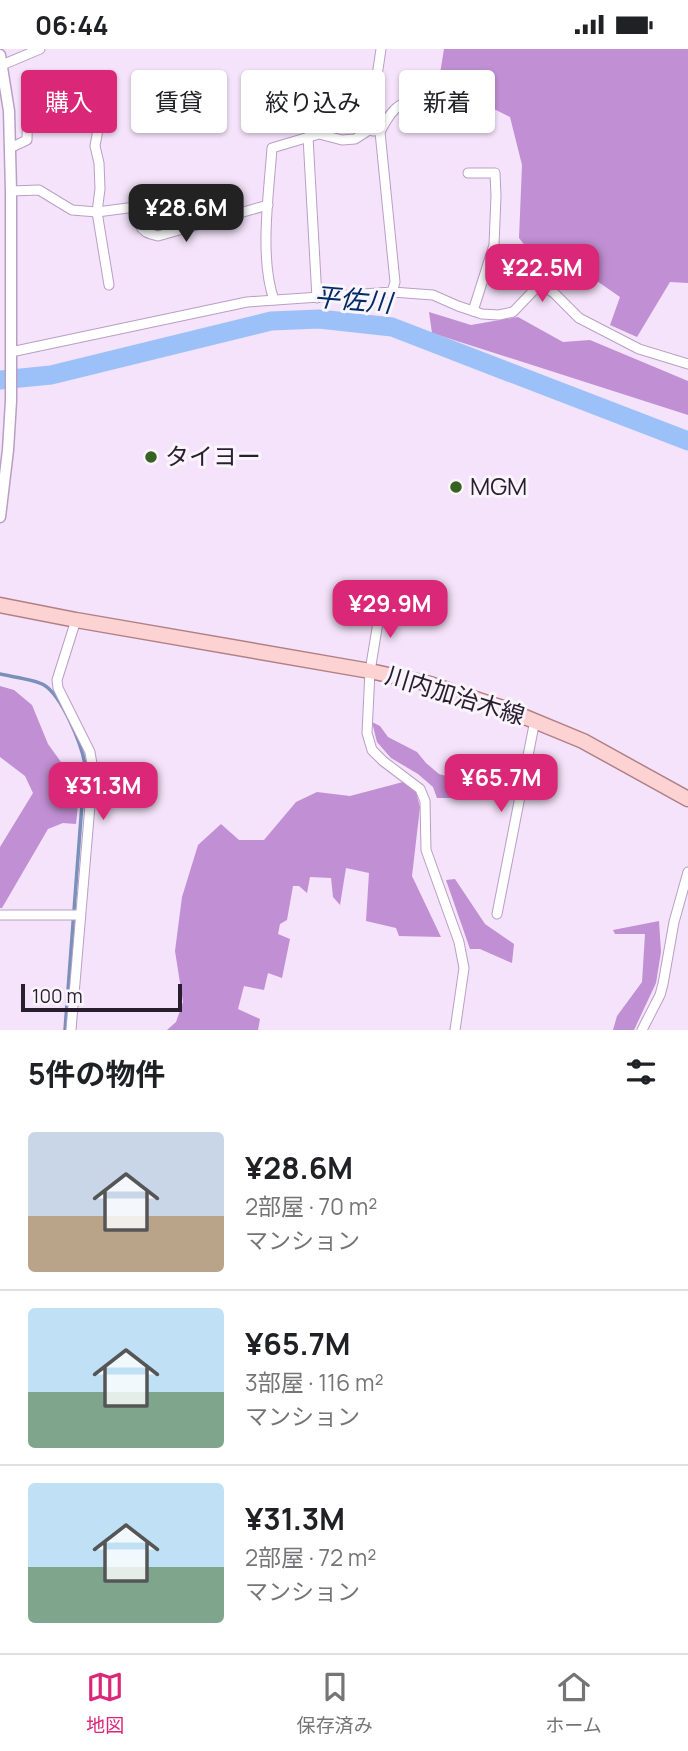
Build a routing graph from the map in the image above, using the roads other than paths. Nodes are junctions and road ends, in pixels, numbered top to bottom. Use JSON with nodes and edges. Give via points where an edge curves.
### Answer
{"nodes":[{"id":1,"x":40,"y":49,"type":"edge"},
{"id":2,"x":381,"y":49,"type":"edge"},
{"id":3,"x":1,"y":60,"type":"edge"},
{"id":4,"x":378,"y":70,"type":"edge"},
{"id":5,"x":399,"y":104,"type":"edge"},
{"id":6,"x":385,"y":122,"type":"edge"},
{"id":7,"x":27,"y":133,"type":"edge"},
{"id":8,"x":96,"y":133,"type":"edge"},
{"id":9,"x":364,"y":133,"type":"edge"},
{"id":10,"x":380,"y":133,"type":"edge"},
{"id":11,"x":308,"y":137,"type":"junction"},
{"id":12,"x":7,"y":140,"type":"edge"},
{"id":13,"x":468,"y":173,"type":"dead end"},
{"id":14,"x":11,"y":191,"type":"junction"},
{"id":15,"x":142,"y":193,"type":"dead end"},
{"id":16,"x":268,"y":205,"type":"junction"},
{"id":17,"x":139,"y":207,"type":"junction"},
{"id":18,"x":97,"y":212,"type":"junction"},
{"id":19,"x":109,"y":285,"type":"dead end"},
{"id":20,"x":392,"y":292,"type":"junction"},
{"id":21,"x":317,"y":297,"type":"junction"},
{"id":22,"x":274,"y":300,"type":"junction"},
{"id":23,"x":473,"y":311,"type":"junction"},
{"id":24,"x":11,"y":355,"type":"junction"},
{"id":25,"x":688,"y":364,"type":"edge"},
{"id":26,"x":0,"y":517,"type":"edge"},
{"id":27,"x":381,"y":604,"type":"dead end"},
{"id":28,"x":0,"y":605,"type":"edge"},
{"id":29,"x":76,"y":620,"type":"junction"},
{"id":30,"x":370,"y":671,"type":"junction"},
{"id":31,"x":535,"y":720,"type":"junction"},
{"id":32,"x":688,"y":799,"type":"edge"},
{"id":33,"x":688,"y":872,"type":"edge"},
{"id":34,"x":497,"y":914,"type":"dead end"},
{"id":35,"x":0,"y":915,"type":"edge"},
{"id":36,"x":76,"y":915,"type":"junction"},
{"id":37,"x":71,"y":1030,"type":"edge"},
{"id":38,"x":455,"y":1030,"type":"edge"},
{"id":39,"x":642,"y":1030,"type":"edge"}],
"edges":[{"from":1,"to":3,"type":"street"},
{"from":2,"to":4,"type":"street"},
{"from":3,"to":12,"type":"street"},
{"from":5,"to":6,"type":"street"},
{"from":7,"to":12,"type":"street","via":[[27,140]]},
{"from":8,"to":18,"type":"street"},
{"from":9,"to":11,"type":"street","via":[[342,140],[319,134]]},
{"from":10,"to":20,"type":"street","via":[[395,282]]},
{"from":11,"to":16,"type":"street","via":[[272,148]]},
{"from":11,"to":21,"type":"street"},
{"from":12,"to":14,"type":"street"},
{"from":13,"to":23,"type":"street","via":[[495,173],[496,196],[494,245]]},
{"from":14,"to":18,"type":"street","via":[[39,190],[72,210]]},
{"from":14,"to":24,"type":"street"},
{"from":15,"to":17,"type":"street"},
{"from":16,"to":17,"type":"street","via":[[158,236],[145,232],[139,222]]},
{"from":16,"to":22,"type":"street","via":[[266,234]]},
{"from":17,"to":18,"type":"street"},
{"from":18,"to":19,"type":"street"},
{"from":20,"to":21,"type":"street"},
{"from":20,"to":23,"type":"street","via":[[433,295]]},
{"from":21,"to":22,"type":"street"},
{"from":22,"to":24,"type":"street","via":[[247,302]]},
{"from":23,"to":25,"type":"street","via":[[513,312],[543,285],[579,318],[639,349]]},
{"from":24,"to":26,"type":"street"},
{"from":27,"to":30,"type":"street"},
{"from":28,"to":29,"type":"main road","name":"川内加治木線"},
{"from":29,"to":30,"type":"main road","name":"川内加治木線"},
{"from":29,"to":36,"type":"street","via":[[57,680],[90,752],[93,770]]},
{"from":30,"to":31,"type":"main road","name":"川内加治木線","via":[[455,692]]},
{"from":30,"to":38,"type":"street","via":[[367,733],[372,750],[420,789],[425,801],[426,850],[459,942],[464,968]]},
{"from":31,"to":32,"type":"main road","name":"川内加治木線"},
{"from":31,"to":34,"type":"street"},
{"from":33,"to":39,"type":"street","via":[[660,995]]},
{"from":35,"to":36,"type":"street"},
{"from":36,"to":37,"type":"street"}]}
